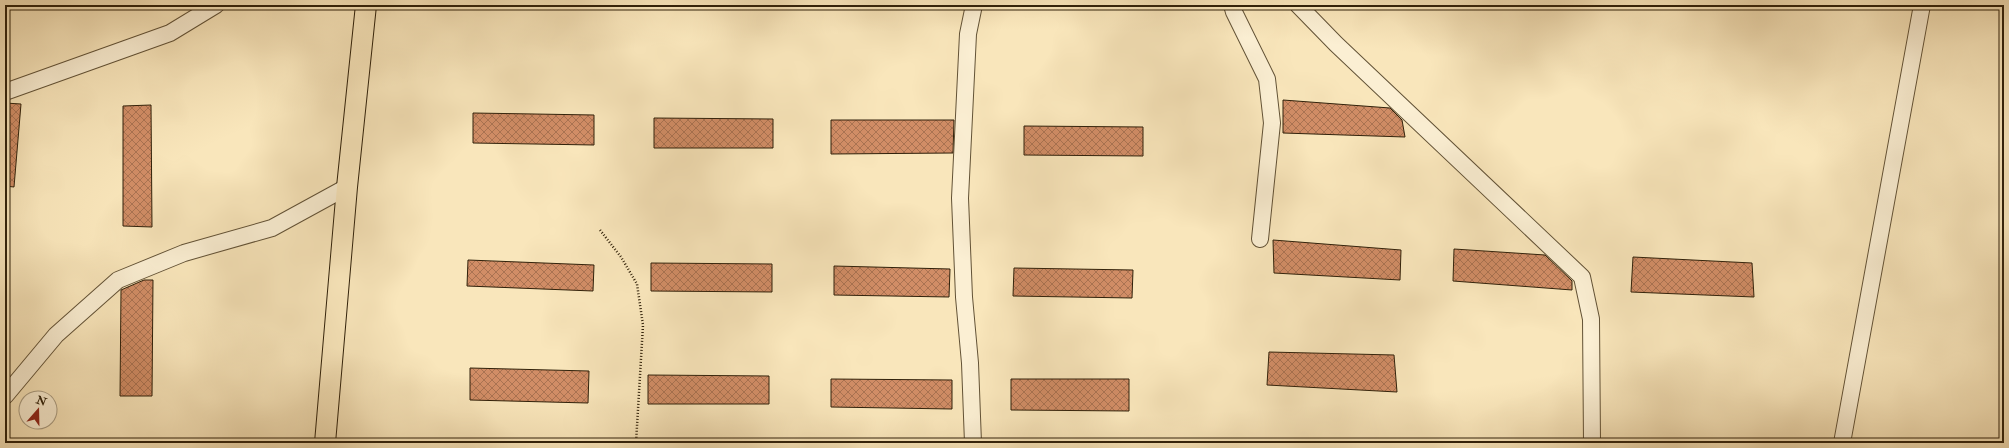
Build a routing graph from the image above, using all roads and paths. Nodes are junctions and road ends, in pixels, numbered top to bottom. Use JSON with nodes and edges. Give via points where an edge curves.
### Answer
{"nodes":[{"id":1,"x":216,"y":5,"type":"edge"},
{"id":2,"x":366,"y":5,"type":"edge"},
{"id":3,"x":974,"y":5,"type":"edge"},
{"id":4,"x":1232,"y":5,"type":"edge"},
{"id":5,"x":1298,"y":5,"type":"edge"},
{"id":6,"x":1922,"y":5,"type":"edge"},
{"id":7,"x":5,"y":92,"type":"edge"},
{"id":8,"x":347,"y":187,"type":"junction"},
{"id":9,"x":600,"y":230,"type":"dead end"},
{"id":10,"x":1260,"y":239,"type":"dead end"},
{"id":11,"x":5,"y":396,"type":"edge"},
{"id":12,"x":324,"y":443,"type":"edge"},
{"id":13,"x":636,"y":443,"type":"edge"},
{"id":14,"x":974,"y":443,"type":"edge"},
{"id":15,"x":1592,"y":443,"type":"edge"},
{"id":16,"x":1842,"y":443,"type":"edge"}],
"edges":[{"from":1,"to":7,"type":"street","via":[[170,33]]},
{"from":2,"to":8,"type":"main road"},
{"from":3,"to":14,"type":"street","via":[[968,34],[960,198]]},
{"from":4,"to":10,"type":"street","via":[[1267,79],[1272,124]]},
{"from":5,"to":15,"type":"street","via":[[1582,277],[1591,319]]},
{"from":6,"to":16,"type":"street"},
{"from":8,"to":11,"type":"street","via":[[272,228],[184,253],[118,280],[56,335]]},
{"from":8,"to":12,"type":"main road"},
{"from":9,"to":13,"type":"path","via":[[622,257],[637,284],[643,326]]}]}
